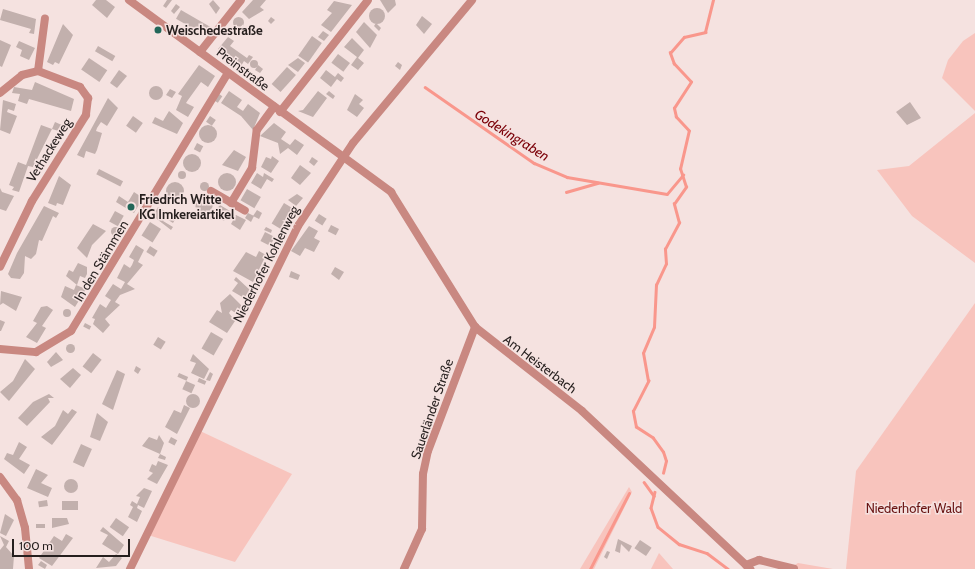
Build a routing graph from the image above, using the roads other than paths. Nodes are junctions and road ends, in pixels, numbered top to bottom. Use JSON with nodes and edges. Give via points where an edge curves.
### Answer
{"nodes":[{"id":1,"x":129,"y":0,"type":"edge"},
{"id":2,"x":241,"y":0,"type":"edge"},
{"id":3,"x":368,"y":0,"type":"edge"},
{"id":4,"x":472,"y":0,"type":"edge"},
{"id":5,"x":45,"y":18,"type":"dead end"},
{"id":6,"x":200,"y":52,"type":"junction"},
{"id":7,"x":38,"y":71,"type":"junction"},
{"id":8,"x":228,"y":73,"type":"junction"},
{"id":9,"x":0,"y":93,"type":"edge"},
{"id":10,"x":277,"y":110,"type":"junction"},
{"id":11,"x":343,"y":157,"type":"junction"},
{"id":12,"x":211,"y":191,"type":"dead end"},
{"id":13,"x":231,"y":203,"type":"junction"},
{"id":14,"x":246,"y":211,"type":"dead end"},
{"id":15,"x":0,"y":267,"type":"edge"},
{"id":16,"x":475,"y":327,"type":"junction"},
{"id":17,"x":0,"y":349,"type":"edge"},
{"id":18,"x":0,"y":477,"type":"edge"},
{"id":19,"x":748,"y":567,"type":"edge"},
{"id":20,"x":28,"y":569,"type":"edge"},
{"id":21,"x":130,"y":569,"type":"edge"},
{"id":22,"x":404,"y":569,"type":"edge"},
{"id":23,"x":794,"y":569,"type":"edge"}],
"edges":[{"from":1,"to":6,"type":"street","name":"Preinstraße"},
{"from":2,"to":6,"type":"street"},
{"from":3,"to":10,"type":"street"},
{"from":4,"to":11,"type":"street","name":"Niederhofer Kohlenweg"},
{"from":5,"to":7,"type":"street"},
{"from":6,"to":8,"type":"street","name":"Preinstraße"},
{"from":7,"to":9,"type":"street","via":[[22,75]]},
{"from":7,"to":15,"type":"street","name":"Vethackeweg","via":[[80,87],[88,98],[86,115],[32,201]]},
{"from":8,"to":10,"type":"street","name":"Preinstraße"},
{"from":8,"to":17,"type":"street","name":"In den Stämmen","via":[[71,331],[36,352]]},
{"from":10,"to":11,"type":"street","name":"Preinstraße"},
{"from":10,"to":13,"type":"street","via":[[257,130],[252,168]]},
{"from":11,"to":16,"type":"street","name":"Am Heisterbach","via":[[391,192],[401,204]]},
{"from":11,"to":21,"type":"street","name":"Niederhofer Kohlenweg","via":[[284,250]]},
{"from":12,"to":13,"type":"street"},
{"from":13,"to":14,"type":"street"},
{"from":16,"to":19,"type":"street","name":"Am Heisterbach","via":[[582,411]]},
{"from":16,"to":22,"type":"street","name":"Sauerländer Straße","via":[[428,451],[423,474],[422,529]]},
{"from":18,"to":20,"type":"street","via":[[17,500],[25,528]]},
{"from":19,"to":23,"type":"street","via":[[759,560]]}]}
